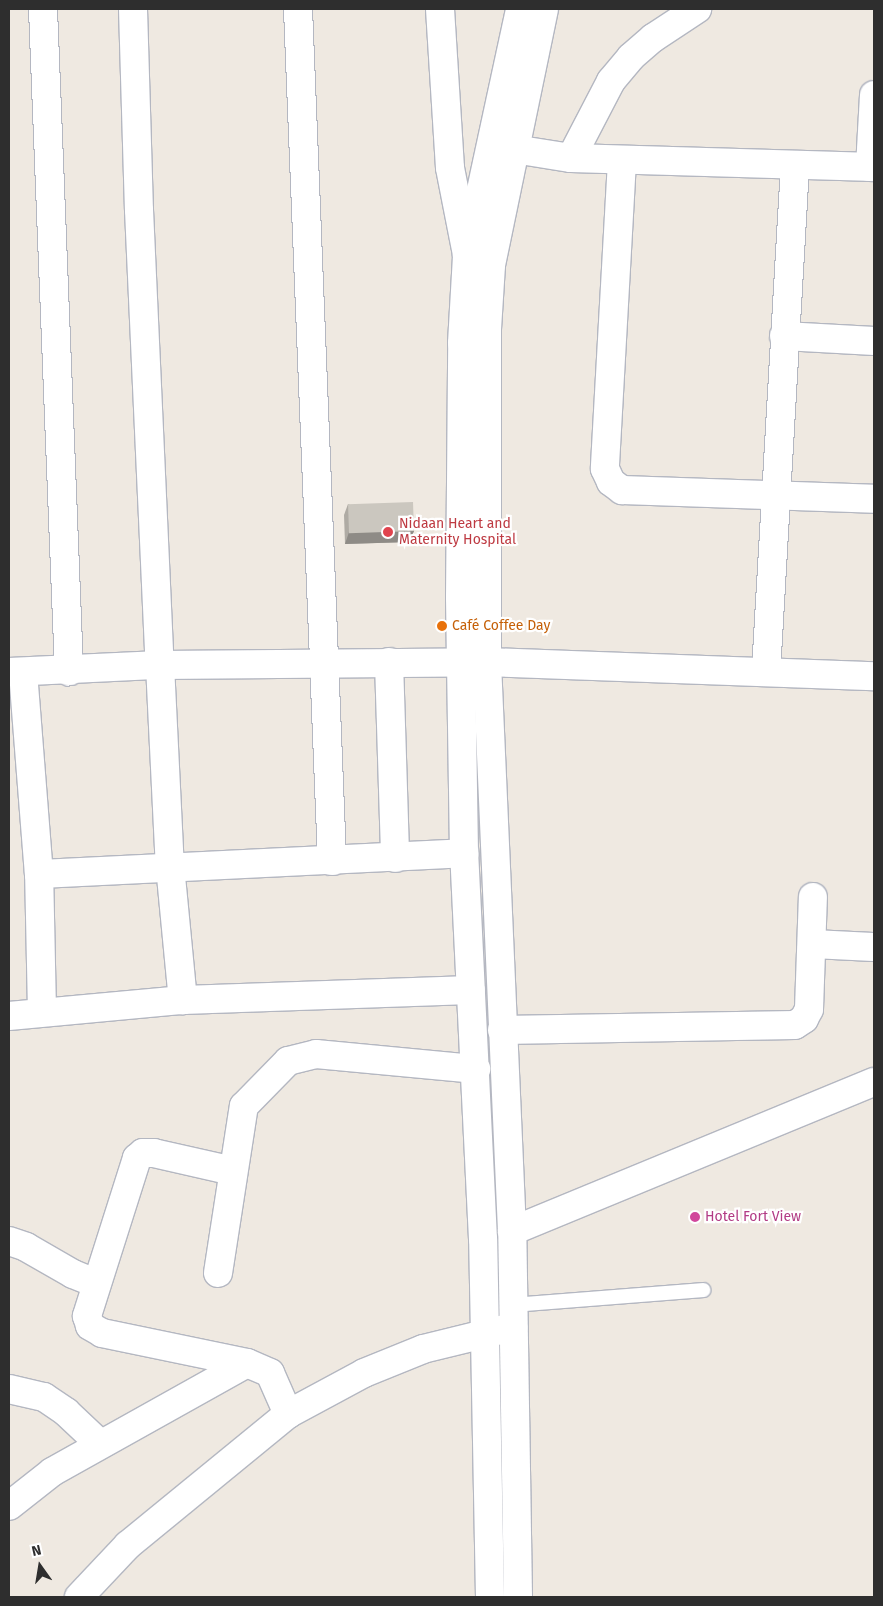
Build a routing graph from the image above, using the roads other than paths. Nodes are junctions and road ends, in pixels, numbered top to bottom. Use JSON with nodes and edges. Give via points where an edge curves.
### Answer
{"nodes":[{"id":1,"x":43,"y":9,"type":"edge"},
{"id":2,"x":133,"y":9,"type":"edge"},
{"id":3,"x":298,"y":9,"type":"edge"},
{"id":4,"x":440,"y":9,"type":"edge"},
{"id":5,"x":520,"y":9,"type":"edge"},
{"id":6,"x":544,"y":9,"type":"edge"},
{"id":7,"x":697,"y":9,"type":"edge"},
{"id":8,"x":874,"y":96,"type":"edge"},
{"id":9,"x":503,"y":144,"type":"junction"},
{"id":10,"x":571,"y":158,"type":"junction"},
{"id":11,"x":622,"y":161,"type":"junction"},
{"id":12,"x":795,"y":166,"type":"junction"},
{"id":13,"x":872,"y":167,"type":"edge"},
{"id":14,"x":466,"y":255,"type":"junction"},
{"id":15,"x":491,"y":265,"type":"junction"},
{"id":16,"x":784,"y":336,"type":"junction"},
{"id":17,"x":874,"y":341,"type":"edge"},
{"id":18,"x":775,"y":496,"type":"junction"},
{"id":19,"x":874,"y":499,"type":"edge"},
{"id":20,"x":389,"y":662,"type":"junction"},
{"id":21,"x":474,"y":662,"type":"junction"},
{"id":22,"x":326,"y":664,"type":"junction"},
{"id":23,"x":160,"y":665,"type":"junction"},
{"id":24,"x":69,"y":671,"type":"junction"},
{"id":25,"x":16,"y":672,"type":"edge"},
{"id":26,"x":766,"y":672,"type":"junction"},
{"id":27,"x":874,"y":676,"type":"edge"},
{"id":28,"x":464,"y":853,"type":"junction"},
{"id":29,"x":395,"y":858,"type":"junction"},
{"id":30,"x":332,"y":861,"type":"junction"},
{"id":31,"x":170,"y":866,"type":"junction"},
{"id":32,"x":39,"y":874,"type":"junction"},
{"id":33,"x":813,"y":897,"type":"dead end"},
{"id":34,"x":812,"y":944,"type":"junction"},
{"id":35,"x":874,"y":947,"type":"edge"},
{"id":36,"x":471,"y":990,"type":"junction"},
{"id":37,"x":183,"y":1000,"type":"junction"},
{"id":38,"x":42,"y":1012,"type":"junction"},
{"id":39,"x":9,"y":1016,"type":"edge"},
{"id":40,"x":502,"y":1030,"type":"junction"},
{"id":41,"x":476,"y":1069,"type":"junction"},
{"id":42,"x":874,"y":1082,"type":"edge"},
{"id":43,"x":233,"y":1171,"type":"junction"},
{"id":44,"x":512,"y":1232,"type":"junction"},
{"id":45,"x":9,"y":1241,"type":"edge"},
{"id":46,"x":218,"y":1273,"type":"dead end"},
{"id":47,"x":95,"y":1283,"type":"junction"},
{"id":48,"x":703,"y":1290,"type":"dead end"},
{"id":49,"x":513,"y":1316,"type":"junction"},
{"id":50,"x":483,"y":1334,"type":"junction"},
{"id":51,"x":247,"y":1363,"type":"junction"},
{"id":52,"x":9,"y":1389,"type":"edge"},
{"id":53,"x":288,"y":1414,"type":"junction"},
{"id":54,"x":100,"y":1444,"type":"junction"},
{"id":55,"x":9,"y":1506,"type":"edge"},
{"id":56,"x":79,"y":1597,"type":"edge"},
{"id":57,"x":490,"y":1597,"type":"edge"},
{"id":58,"x":518,"y":1597,"type":"edge"}],
"edges":[{"from":1,"to":24,"type":"street"},
{"from":2,"to":23,"type":"street"},
{"from":3,"to":22,"type":"street"},
{"from":4,"to":14,"type":"street","via":[[450,168]]},
{"from":5,"to":9,"type":"street"},
{"from":6,"to":9,"type":"street"},
{"from":7,"to":10,"type":"street","via":[[630,57],[611,81]]},
{"from":8,"to":13,"type":"street"},
{"from":9,"to":10,"type":"street"},
{"from":9,"to":14,"type":"street"},
{"from":9,"to":15,"type":"street"},
{"from":10,"to":11,"type":"street"},
{"from":11,"to":12,"type":"street"},
{"from":11,"to":18,"type":"street","via":[[605,469],[611,482],[622,490]]},
{"from":12,"to":13,"type":"street"},
{"from":12,"to":16,"type":"street"},
{"from":14,"to":15,"type":"street"},
{"from":14,"to":21,"type":"street","via":[[462,353]]},
{"from":15,"to":21,"type":"street"},
{"from":16,"to":17,"type":"street"},
{"from":16,"to":18,"type":"street"},
{"from":18,"to":19,"type":"street"},
{"from":18,"to":26,"type":"street"},
{"from":20,"to":21,"type":"street"},
{"from":20,"to":22,"type":"street"},
{"from":20,"to":29,"type":"street"},
{"from":21,"to":26,"type":"street"},
{"from":21,"to":28,"type":"street"},
{"from":21,"to":40,"type":"street"},
{"from":22,"to":23,"type":"street"},
{"from":22,"to":30,"type":"street"},
{"from":23,"to":24,"type":"street"},
{"from":23,"to":31,"type":"street"},
{"from":24,"to":25,"type":"street"},
{"from":25,"to":32,"type":"street"},
{"from":26,"to":27,"type":"street"},
{"from":28,"to":29,"type":"street"},
{"from":28,"to":36,"type":"street"},
{"from":29,"to":30,"type":"street"},
{"from":30,"to":31,"type":"street"},
{"from":31,"to":32,"type":"street"},
{"from":31,"to":37,"type":"street"},
{"from":32,"to":38,"type":"street"},
{"from":33,"to":34,"type":"street"},
{"from":34,"to":35,"type":"street"},
{"from":34,"to":40,"type":"street","via":[[809,1008],[804,1019],[795,1026]]},
{"from":36,"to":37,"type":"street"},
{"from":36,"to":41,"type":"street"},
{"from":37,"to":38,"type":"street"},
{"from":38,"to":39,"type":"street"},
{"from":40,"to":44,"type":"street"},
{"from":41,"to":43,"type":"street","via":[[346,1055],[298,1057],[265,1082],[244,1106]]},
{"from":41,"to":50,"type":"street"},
{"from":42,"to":44,"type":"street"},
{"from":43,"to":46,"type":"street"},
{"from":43,"to":47,"type":"street","via":[[143,1153],[137,1158]]},
{"from":44,"to":49,"type":"street"},
{"from":45,"to":47,"type":"street"},
{"from":47,"to":51,"type":"street","via":[[86,1316],[90,1326],[102,1334]]},
{"from":48,"to":49,"type":"lane"},
{"from":49,"to":50,"type":"street"},
{"from":49,"to":58,"type":"street"},
{"from":50,"to":53,"type":"street","via":[[423,1350],[364,1373]]},
{"from":50,"to":57,"type":"street"},
{"from":51,"to":53,"type":"street","via":[[270,1373]]},
{"from":51,"to":54,"type":"street"},
{"from":52,"to":54,"type":"street","via":[[44,1397],[66,1412]]},
{"from":53,"to":56,"type":"street","via":[[128,1545]]},
{"from":54,"to":55,"type":"street","via":[[52,1472]]}]}
